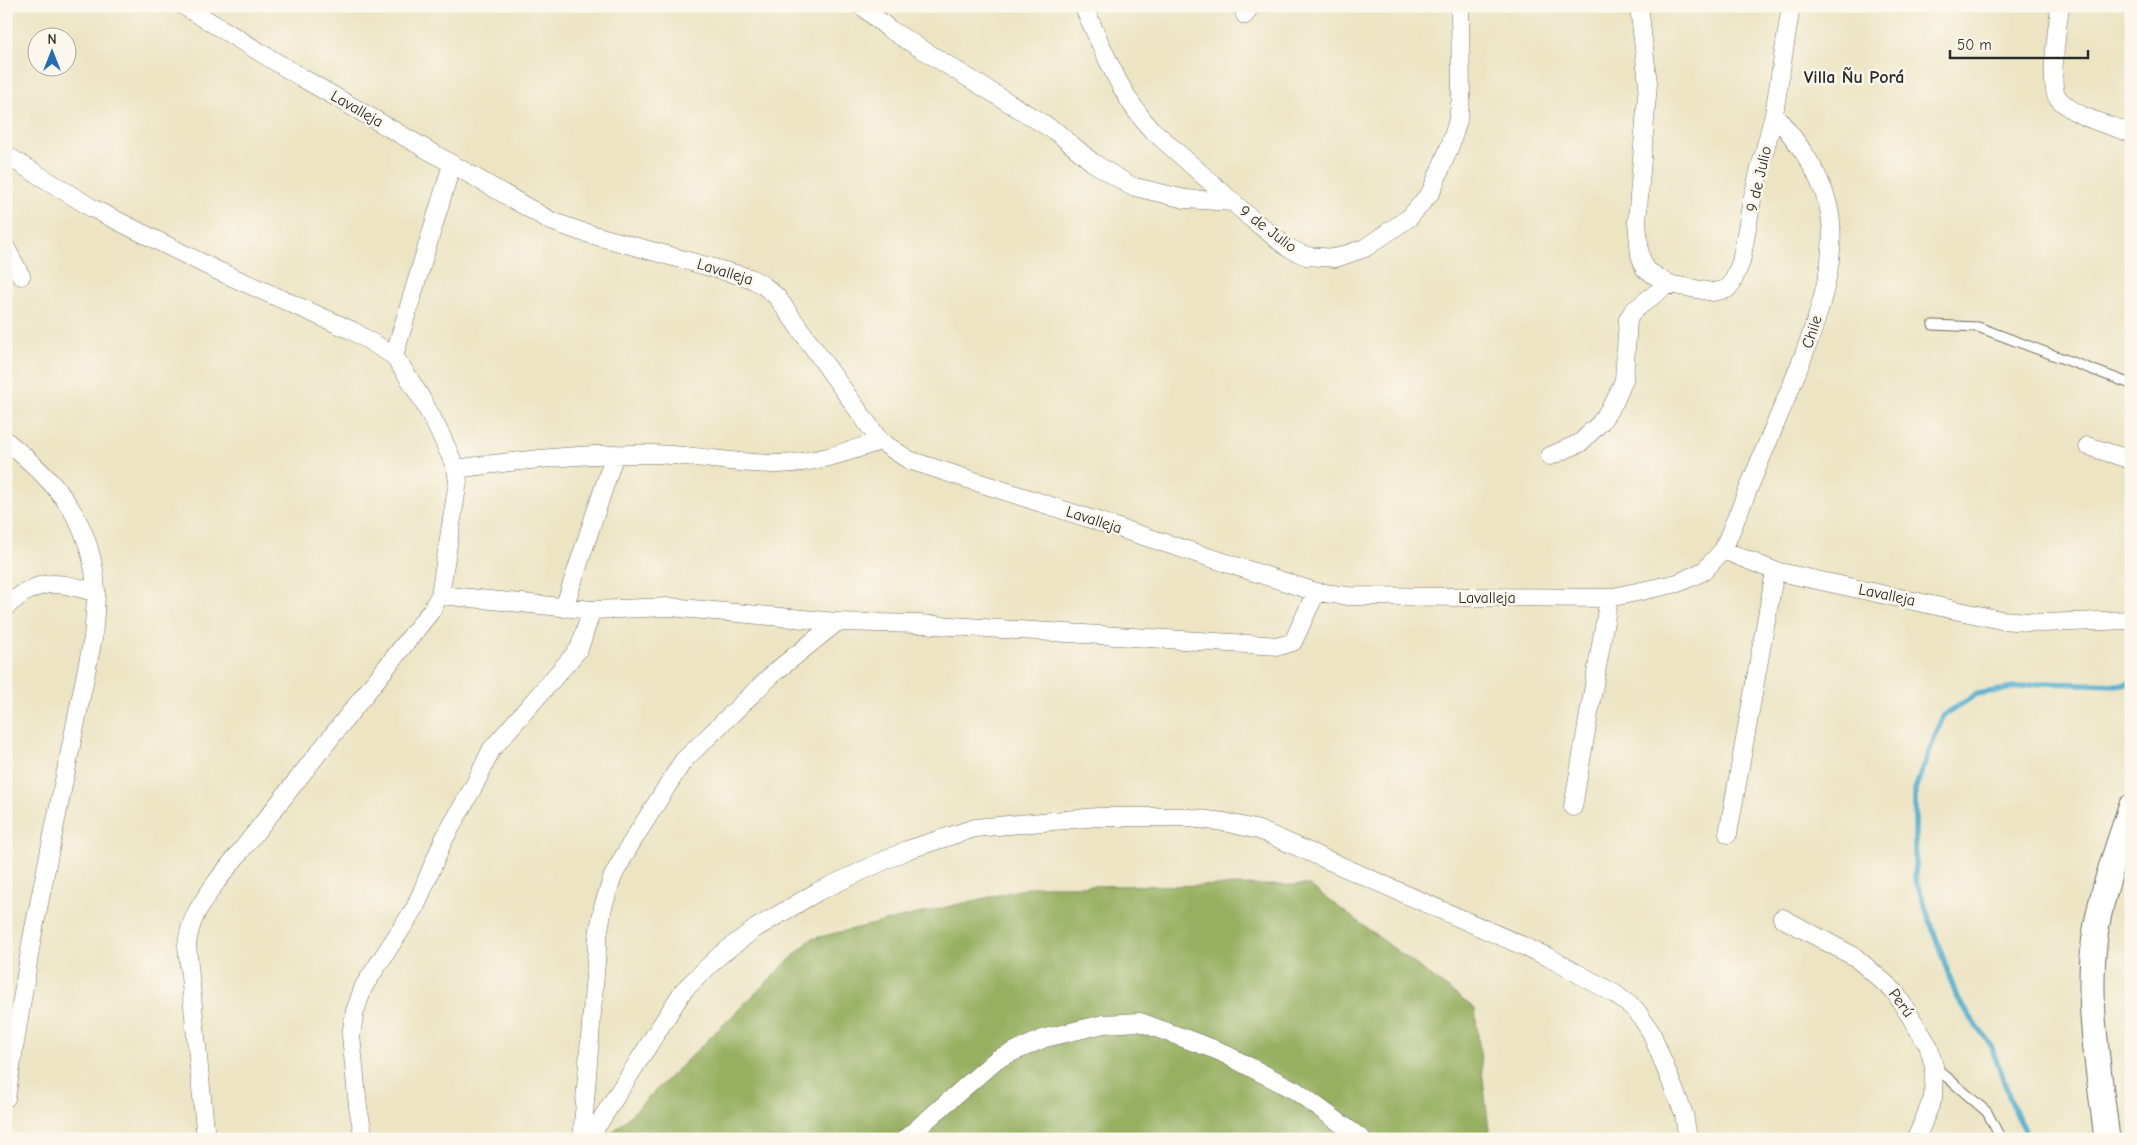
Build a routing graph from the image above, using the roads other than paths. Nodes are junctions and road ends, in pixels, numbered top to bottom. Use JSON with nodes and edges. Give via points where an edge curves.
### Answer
{"nodes":[{"id":1,"x":184,"y":6,"type":"edge"},
{"id":2,"x":862,"y":6,"type":"edge"},
{"id":3,"x":1083,"y":6,"type":"edge"},
{"id":4,"x":1460,"y":6,"type":"edge"},
{"id":5,"x":1639,"y":6,"type":"edge"},
{"id":6,"x":1791,"y":6,"type":"edge"},
{"id":7,"x":2060,"y":6,"type":"edge"},
{"id":8,"x":1774,"y":114,"type":"junction"},
{"id":9,"x":2131,"y":133,"type":"edge"},
{"id":10,"x":6,"y":155,"type":"edge"},
{"id":11,"x":452,"y":164,"type":"junction"},
{"id":12,"x":1234,"y":202,"type":"junction"},
{"id":13,"x":6,"y":248,"type":"edge"},
{"id":14,"x":21,"y":276,"type":"dead end"},
{"id":15,"x":1668,"y":284,"type":"junction"},
{"id":16,"x":1933,"y":325,"type":"dead end"},
{"id":17,"x":394,"y":356,"type":"junction"},
{"id":18,"x":2131,"y":384,"type":"edge"},
{"id":19,"x":6,"y":441,"type":"edge"},
{"id":20,"x":880,"y":441,"type":"junction"},
{"id":21,"x":2088,"y":446,"type":"dead end"},
{"id":22,"x":615,"y":454,"type":"junction"},
{"id":23,"x":1550,"y":456,"type":"dead end"},
{"id":24,"x":2131,"y":460,"type":"edge"},
{"id":25,"x":456,"y":469,"type":"junction"},
{"id":26,"x":1723,"y":550,"type":"junction"},
{"id":27,"x":1775,"y":570,"type":"junction"},
{"id":28,"x":1316,"y":592,"type":"junction"},
{"id":29,"x":96,"y":593,"type":"junction"},
{"id":30,"x":440,"y":594,"type":"junction"},
{"id":31,"x":1609,"y":598,"type":"junction"},
{"id":32,"x":6,"y":607,"type":"edge"},
{"id":33,"x":564,"y":608,"type":"junction"},
{"id":34,"x":592,"y":610,"type":"junction"},
{"id":35,"x":2131,"y":620,"type":"edge"},
{"id":36,"x":837,"y":622,"type":"junction"},
{"id":37,"x":1572,"y":807,"type":"dead end"},
{"id":38,"x":2131,"y":808,"type":"edge"},
{"id":39,"x":1728,"y":834,"type":"dead end"},
{"id":40,"x":1782,"y":918,"type":"dead end"},
{"id":41,"x":1934,"y":1066,"type":"junction"},
{"id":42,"x":6,"y":1098,"type":"edge"},
{"id":43,"x":206,"y":1139,"type":"edge"},
{"id":44,"x":364,"y":1139,"type":"edge"},
{"id":45,"x":582,"y":1139,"type":"edge"},
{"id":46,"x":586,"y":1139,"type":"edge"},
{"id":47,"x":905,"y":1139,"type":"edge"},
{"id":48,"x":1362,"y":1139,"type":"edge"},
{"id":49,"x":1688,"y":1139,"type":"edge"},
{"id":50,"x":1916,"y":1139,"type":"edge"},
{"id":51,"x":2001,"y":1139,"type":"edge"},
{"id":52,"x":2107,"y":1139,"type":"edge"}],
"edges":[{"from":1,"to":11,"type":"street","name":"Lavalleja"},
{"from":2,"to":12,"type":"street","via":[[889,29],[1058,133],[1092,162],[1131,186],[1185,199]]},
{"from":3,"to":12,"type":"street","name":"9 de Julio","via":[[1136,112]]},
{"from":4,"to":12,"type":"street","name":"9 de Julio","via":[[1462,59],[1458,120],[1431,192],[1410,217],[1365,248],[1336,258],[1306,256],[1287,247]]},
{"from":5,"to":15,"type":"street","name":"9 de Julio","via":[[1648,83],[1637,222],[1640,255],[1646,268]]},
{"from":6,"to":8,"type":"street","name":"9 de Julio"},
{"from":7,"to":9,"type":"street","via":[[2053,78],[2057,97],[2072,110]]},
{"from":8,"to":15,"type":"street","name":"9 de Julio","via":[[1752,200],[1741,262],[1732,284],[1727,289],[1713,292]]},
{"from":8,"to":26,"type":"street","name":"Chile","via":[[1797,140],[1814,169],[1828,205],[1831,240],[1828,271],[1815,329]]},
{"from":10,"to":17,"type":"street","via":[[92,208],[214,269],[353,331]]},
{"from":11,"to":17,"type":"street"},
{"from":11,"to":20,"type":"street","name":"Lavalleja","via":[[551,221],[579,232],[750,278],[763,285],[777,297]]},
{"from":13,"to":14,"type":"street"},
{"from":15,"to":23,"type":"street","via":[[1633,310],[1628,319],[1624,380],[1611,408],[1580,443]]},
{"from":16,"to":18,"type":"lane","via":[[1978,327]]},
{"from":17,"to":25,"type":"street"},
{"from":19,"to":29,"type":"street","via":[[35,466],[67,502],[80,523],[89,544]]},
{"from":20,"to":22,"type":"street","via":[[812,460],[777,464]]},
{"from":20,"to":28,"type":"street","name":"Lavalleja","via":[[909,460]]},
{"from":21,"to":24,"type":"street"},
{"from":22,"to":25,"type":"street","via":[[503,462]]},
{"from":22,"to":33,"type":"street"},
{"from":25,"to":30,"type":"street","via":[[458,480]]},
{"from":26,"to":27,"type":"street","name":"Lavalleja"},
{"from":26,"to":31,"type":"street","name":"Lavalleja","via":[[1704,571],[1678,583]]},
{"from":27,"to":35,"type":"street","name":"Lavalleja","via":[[2001,620],[2042,624]]},
{"from":27,"to":39,"type":"street"},
{"from":28,"to":31,"type":"street","name":"Lavalleja","via":[[1348,596]]},
{"from":28,"to":36,"type":"street","via":[[1292,642],[1280,646],[929,624]]},
{"from":29,"to":32,"type":"street","via":[[70,584],[43,584]]},
{"from":29,"to":42,"type":"street","via":[[93,638],[32,938]]},
{"from":30,"to":33,"type":"street"},
{"from":30,"to":43,"type":"street","via":[[431,611],[218,881],[189,927],[187,946]]},
{"from":31,"to":37,"type":"street"},
{"from":33,"to":34,"type":"street"},
{"from":34,"to":36,"type":"street","via":[[670,607]]},
{"from":34,"to":44,"type":"street","via":[[579,649],[491,750],[443,841],[415,908],[364,986],[351,1035]]},
{"from":36,"to":45,"type":"street","via":[[775,672],[683,761],[613,876],[598,936]]},
{"from":38,"to":52,"type":"main road","via":[[2105,890],[2092,965],[2092,1012]]},
{"from":40,"to":41,"type":"street","name":"Perú","via":[[1855,957],[1895,992],[1928,1045]]},
{"from":41,"to":50,"type":"street","name":"Perú","via":[[1933,1098]]},
{"from":41,"to":51,"type":"lane","via":[[1987,1112]]},
{"from":46,"to":49,"type":"street","via":[[683,991],[720,955],[756,928],[817,892],[907,850],[975,828],[1098,818],[1181,818],[1224,822],[1259,830],[1548,957],[1615,994],[1636,1010],[1651,1032],[1684,1114]]},
{"from":47,"to":48,"type":"street","via":[[997,1059],[1045,1038],[1104,1024],[1140,1022],[1219,1051],[1296,1092]]}]}
